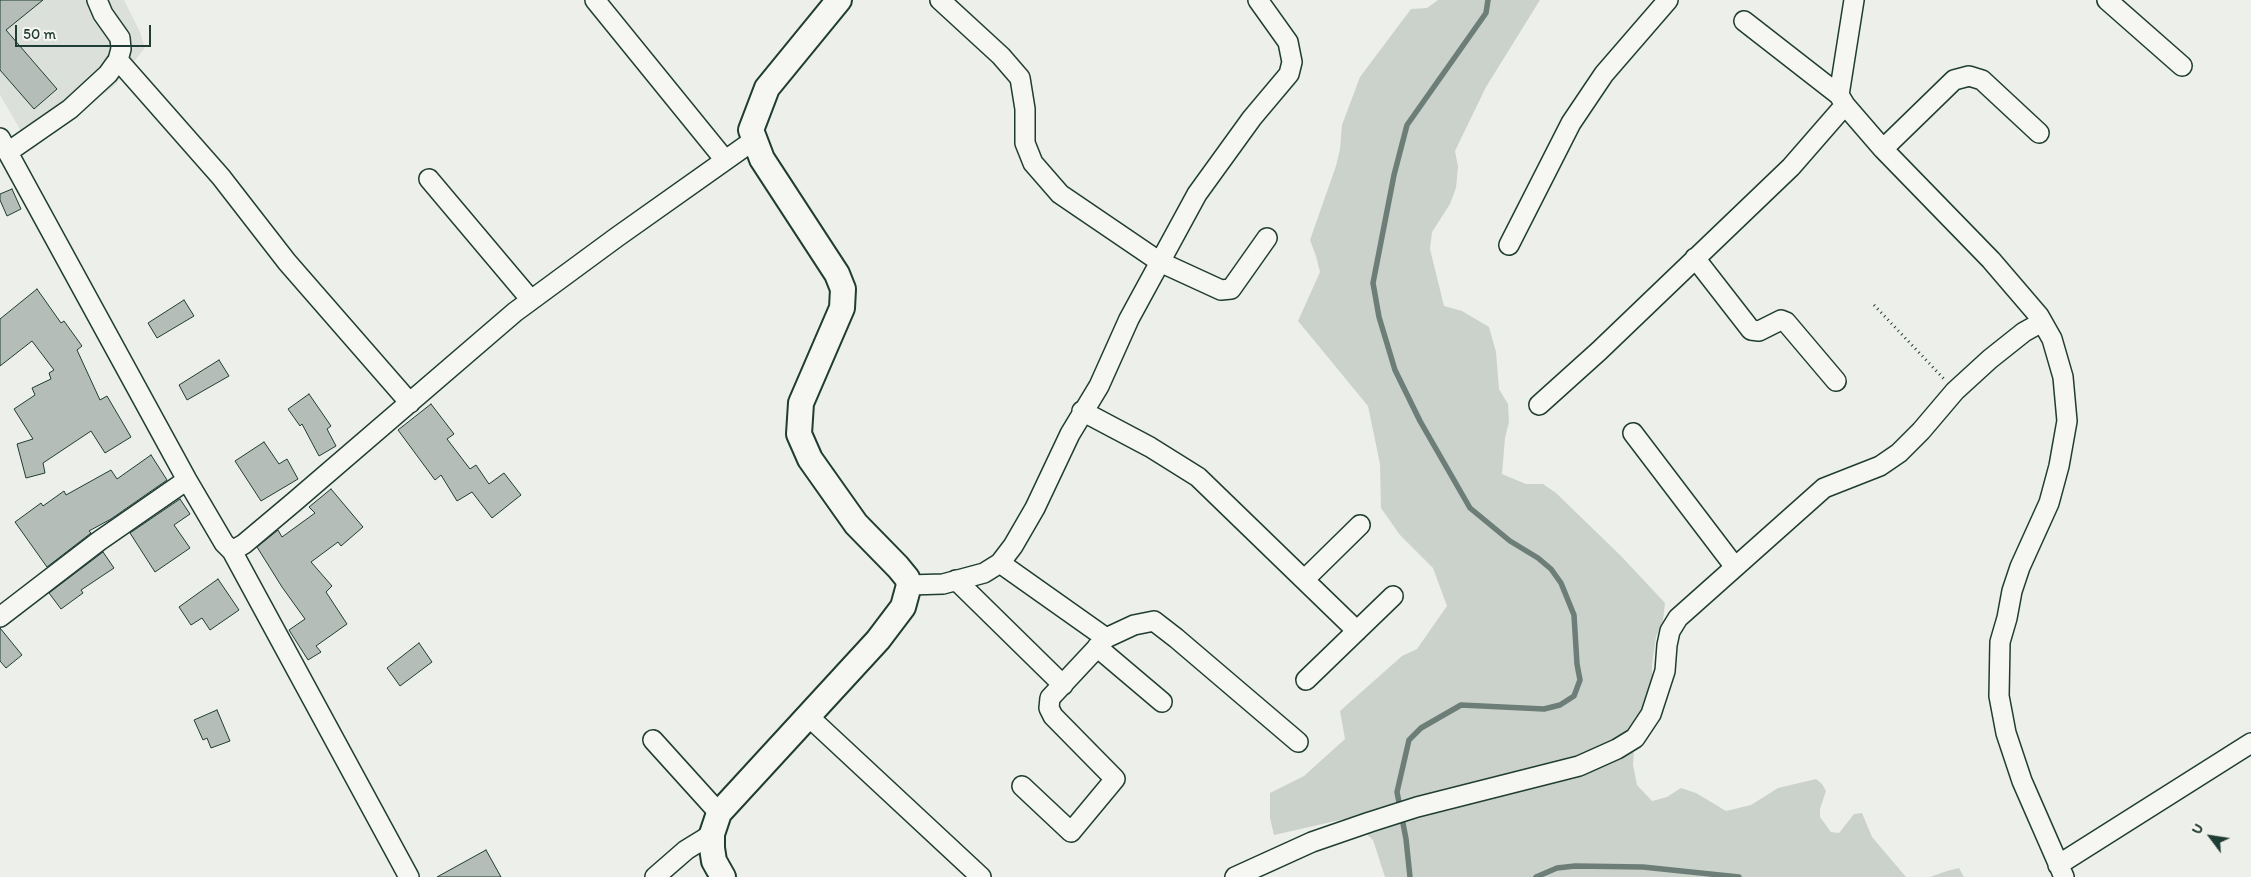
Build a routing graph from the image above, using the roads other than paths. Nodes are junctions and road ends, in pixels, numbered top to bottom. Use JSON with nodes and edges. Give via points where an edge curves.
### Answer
{"nodes":[{"id":1,"x":97,"y":0,"type":"edge"},
{"id":2,"x":594,"y":0,"type":"edge"},
{"id":3,"x":839,"y":0,"type":"edge"},
{"id":4,"x":940,"y":0,"type":"edge"},
{"id":5,"x":1258,"y":0,"type":"edge"},
{"id":6,"x":1668,"y":0,"type":"edge"},
{"id":7,"x":1854,"y":0,"type":"edge"},
{"id":8,"x":2107,"y":0,"type":"edge"},
{"id":9,"x":1744,"y":22,"type":"dead end"},
{"id":10,"x":118,"y":60,"type":"junction"},
{"id":11,"x":2182,"y":66,"type":"dead end"},
{"id":12,"x":1842,"y":100,"type":"junction"},
{"id":13,"x":2039,"y":133,"type":"dead end"},
{"id":14,"x":754,"y":140,"type":"junction"},
{"id":15,"x":4,"y":145,"type":"edge"},
{"id":16,"x":1883,"y":149,"type":"junction"},
{"id":17,"x":726,"y":160,"type":"junction"},
{"id":18,"x":429,"y":179,"type":"dead end"},
{"id":19,"x":1267,"y":238,"type":"dead end"},
{"id":20,"x":1509,"y":245,"type":"dead end"},
{"id":21,"x":1695,"y":258,"type":"junction"},
{"id":22,"x":1160,"y":262,"type":"junction"},
{"id":23,"x":531,"y":300,"type":"junction"},
{"id":24,"x":2042,"y":322,"type":"junction"},
{"id":25,"x":1836,"y":381,"type":"dead end"},
{"id":26,"x":410,"y":403,"type":"junction"},
{"id":27,"x":1539,"y":405,"type":"dead end"},
{"id":28,"x":1082,"y":411,"type":"junction"},
{"id":29,"x":1632,"y":434,"type":"dead end"},
{"id":30,"x":187,"y":480,"type":"junction"},
{"id":31,"x":1360,"y":525,"type":"dead end"},
{"id":32,"x":232,"y":552,"type":"junction"},
{"id":33,"x":1000,"y":563,"type":"junction"},
{"id":34,"x":1736,"y":567,"type":"junction"},
{"id":35,"x":1305,"y":579,"type":"junction"},
{"id":36,"x":956,"y":580,"type":"junction"},
{"id":37,"x":909,"y":585,"type":"junction"},
{"id":38,"x":1393,"y":596,"type":"dead end"},
{"id":39,"x":0,"y":617,"type":"edge"},
{"id":40,"x":1357,"y":631,"type":"junction"},
{"id":41,"x":1102,"y":643,"type":"junction"},
{"id":42,"x":1306,"y":680,"type":"dead end"},
{"id":43,"x":1063,"y":685,"type":"junction"},
{"id":44,"x":1162,"y":702,"type":"dead end"},
{"id":45,"x":808,"y":716,"type":"junction"},
{"id":46,"x":653,"y":740,"type":"dead end"},
{"id":47,"x":1298,"y":742,"type":"dead end"},
{"id":48,"x":2251,"y":743,"type":"edge"},
{"id":49,"x":1022,"y":786,"type":"dead end"},
{"id":50,"x":716,"y":823,"type":"junction"},
{"id":51,"x":2061,"y":871,"type":"edge"},
{"id":52,"x":409,"y":877,"type":"edge"},
{"id":53,"x":655,"y":877,"type":"edge"},
{"id":54,"x":723,"y":877,"type":"edge"},
{"id":55,"x":981,"y":877,"type":"edge"},
{"id":56,"x":1235,"y":877,"type":"edge"}],
"edges":[{"from":1,"to":10,"type":"street","via":[[120,38]]},
{"from":2,"to":17,"type":"street"},
{"from":3,"to":14,"type":"main road","via":[[767,88],[752,130]]},
{"from":4,"to":22,"type":"street","via":[[1020,78],[1025,109],[1025,143],[1033,163],[1060,194]]},
{"from":5,"to":22,"type":"street","via":[[1288,42],[1292,62],[1289,74],[1252,118],[1197,194]]},
{"from":6,"to":20,"type":"street","via":[[1604,74],[1571,123]]},
{"from":7,"to":12,"type":"street"},
{"from":8,"to":11,"type":"street"},
{"from":9,"to":12,"type":"street"},
{"from":10,"to":15,"type":"street","via":[[108,74],[70,109]]},
{"from":10,"to":26,"type":"street","via":[[222,177],[287,262]]},
{"from":12,"to":16,"type":"street"},
{"from":12,"to":21,"type":"street","via":[[1791,167]]},
{"from":13,"to":16,"type":"street","via":[[1982,80],[1969,76],[1954,80]]},
{"from":14,"to":17,"type":"street"},
{"from":14,"to":37,"type":"main road","via":[[762,159],[837,274],[843,289],[842,308],[801,403],[799,434],[810,459],[856,524],[898,567]]},
{"from":15,"to":30,"type":"street"},
{"from":16,"to":24,"type":"street","via":[[1991,260]]},
{"from":17,"to":23,"type":"street"},
{"from":18,"to":23,"type":"street"},
{"from":19,"to":22,"type":"street","via":[[1232,289],[1220,290]]},
{"from":21,"to":25,"type":"street","via":[[1751,330],[1759,332],[1781,320],[1786,322]]},
{"from":21,"to":27,"type":"street"},
{"from":22,"to":28,"type":"street","via":[[1129,319],[1099,386]]},
{"from":23,"to":26,"type":"street"},
{"from":24,"to":34,"type":"street","via":[[2024,332],[1955,391],[1899,453],[1880,466],[1824,488]]},
{"from":24,"to":51,"type":"street","via":[[2052,339],[2063,377],[2067,421],[2049,503],[2012,591],[2000,642],[1999,696],[2006,733],[2022,781]]},
{"from":26,"to":32,"type":"street"},
{"from":28,"to":33,"type":"street","via":[[1036,508]]},
{"from":28,"to":35,"type":"street","via":[[1198,477]]},
{"from":29,"to":34,"type":"street"},
{"from":30,"to":32,"type":"street"},
{"from":30,"to":39,"type":"street","via":[[99,541]]},
{"from":31,"to":35,"type":"street"},
{"from":32,"to":52,"type":"street"},
{"from":33,"to":36,"type":"street","via":[[984,572]]},
{"from":33,"to":41,"type":"street"},
{"from":34,"to":56,"type":"street","via":[[1678,618],[1670,631],[1663,680],[1651,714],[1635,738],[1579,766],[1370,822],[1312,842]]},
{"from":35,"to":40,"type":"street"},
{"from":36,"to":37,"type":"street","via":[[943,584]]},
{"from":36,"to":43,"type":"street"},
{"from":37,"to":45,"type":"main road","via":[[903,607],[878,640]]},
{"from":38,"to":40,"type":"street"},
{"from":40,"to":42,"type":"street"},
{"from":41,"to":43,"type":"street"},
{"from":41,"to":44,"type":"street"},
{"from":41,"to":47,"type":"street","via":[[1134,625],[1154,621]]},
{"from":43,"to":49,"type":"street","via":[[1050,698],[1048,708],[1115,779],[1071,832]]},
{"from":45,"to":50,"type":"main road"},
{"from":45,"to":55,"type":"street"},
{"from":46,"to":50,"type":"street"},
{"from":48,"to":51,"type":"street"},
{"from":50,"to":53,"type":"street"},
{"from":50,"to":54,"type":"main road","via":[[714,861]]}]}
